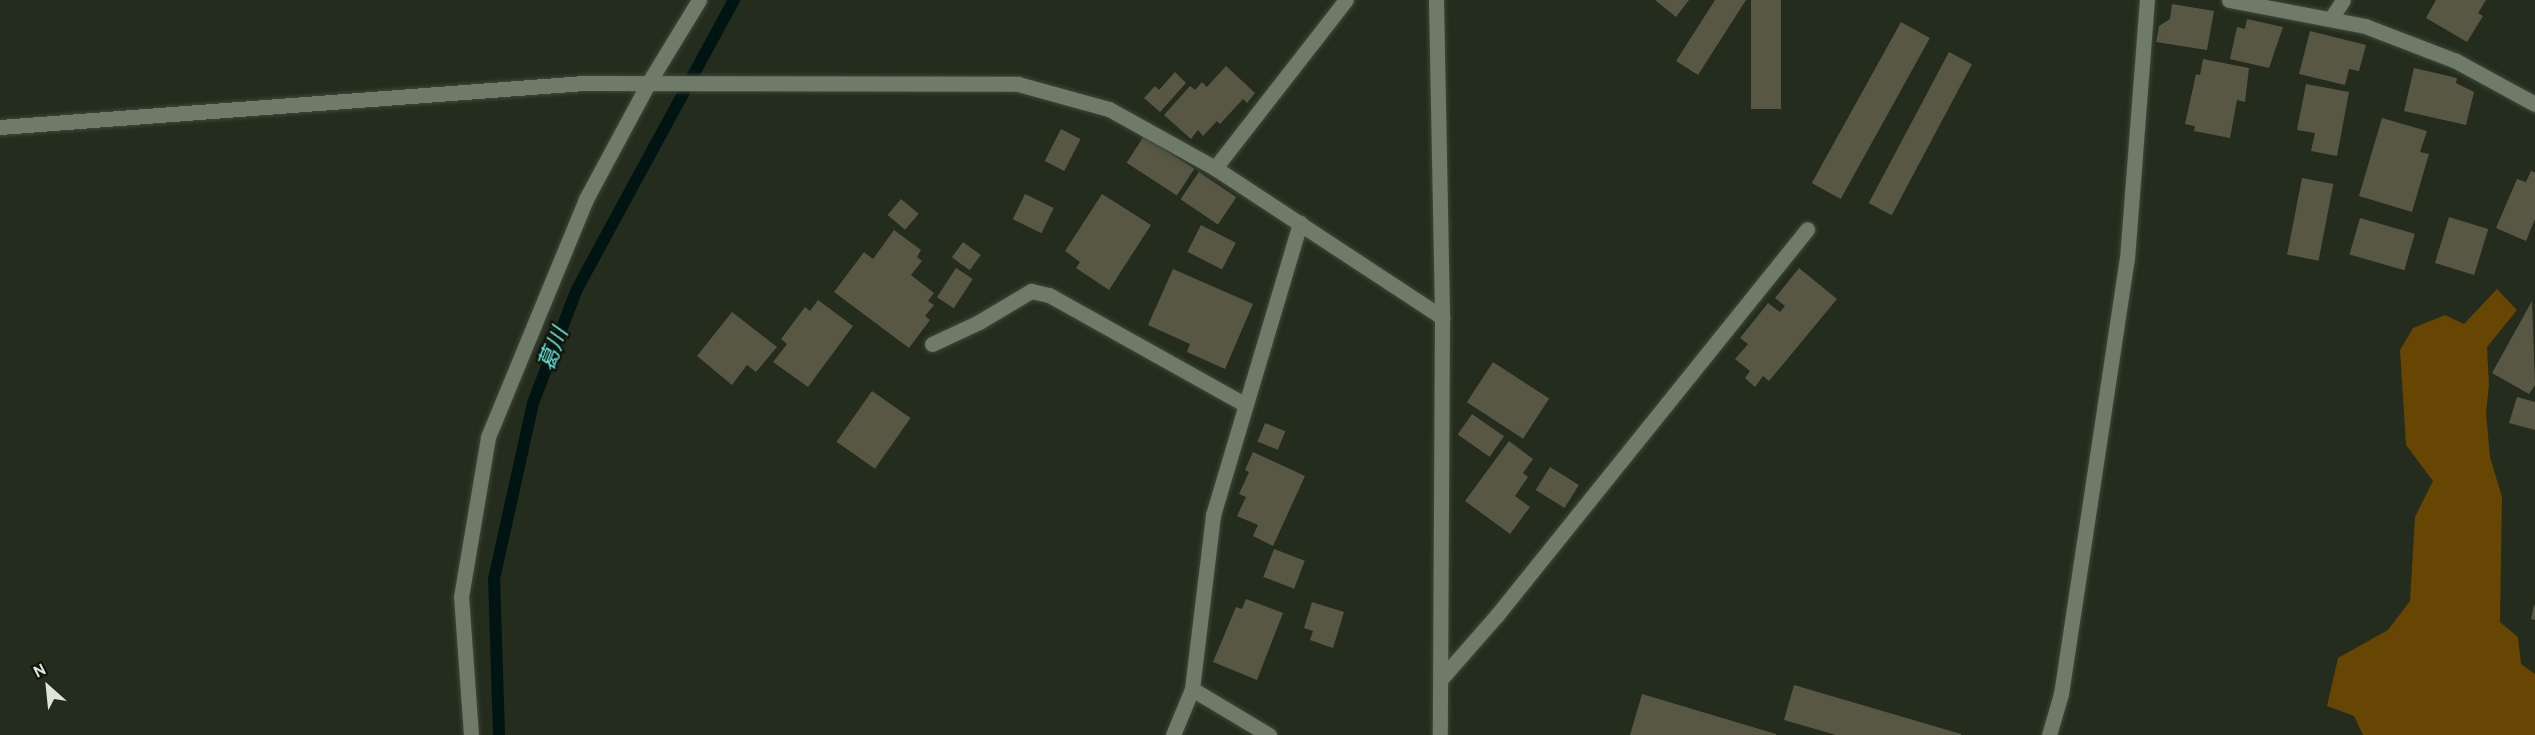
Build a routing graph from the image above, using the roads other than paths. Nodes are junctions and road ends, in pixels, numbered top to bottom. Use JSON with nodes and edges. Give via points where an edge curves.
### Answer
{"nodes":[{"id":1,"x":699,"y":0,"type":"edge"},
{"id":2,"x":1346,"y":0,"type":"edge"},
{"id":3,"x":1436,"y":0,"type":"edge"},
{"id":4,"x":2147,"y":0,"type":"edge"},
{"id":5,"x":2229,"y":0,"type":"edge"},
{"id":6,"x":2343,"y":0,"type":"edge"},
{"id":7,"x":2332,"y":17,"type":"junction"},
{"id":8,"x":648,"y":82,"type":"junction"},
{"id":9,"x":2535,"y":104,"type":"edge"},
{"id":10,"x":0,"y":127,"type":"edge"},
{"id":11,"x":1215,"y":168,"type":"junction"},
{"id":12,"x":1300,"y":223,"type":"junction"},
{"id":13,"x":1807,"y":229,"type":"dead end"},
{"id":14,"x":1442,"y":317,"type":"junction"},
{"id":15,"x":932,"y":344,"type":"dead end"},
{"id":16,"x":1244,"y":405,"type":"junction"},
{"id":17,"x":1441,"y":679,"type":"junction"},
{"id":18,"x":1192,"y":689,"type":"junction"},
{"id":19,"x":471,"y":735,"type":"edge"},
{"id":20,"x":1173,"y":735,"type":"edge"},
{"id":21,"x":1269,"y":735,"type":"edge"},
{"id":22,"x":1440,"y":735,"type":"edge"},
{"id":23,"x":2049,"y":735,"type":"edge"}],
"edges":[{"from":1,"to":8,"type":"street"},
{"from":2,"to":11,"type":"street"},
{"from":3,"to":14,"type":"street"},
{"from":4,"to":23,"type":"street","via":[[2127,259],[2061,694]]},
{"from":5,"to":7,"type":"street"},
{"from":6,"to":7,"type":"street"},
{"from":7,"to":9,"type":"street","via":[[2456,61]]},
{"from":8,"to":10,"type":"street","via":[[584,83]]},
{"from":8,"to":11,"type":"street","via":[[1018,84],[1109,110]]},
{"from":8,"to":19,"type":"street","via":[[586,199],[488,437],[461,597]]},
{"from":11,"to":12,"type":"street"},
{"from":12,"to":14,"type":"street"},
{"from":12,"to":16,"type":"street"},
{"from":13,"to":17,"type":"street","via":[[1497,615]]},
{"from":14,"to":17,"type":"street"},
{"from":15,"to":16,"type":"street","via":[[1031,291],[1049,295]]},
{"from":16,"to":18,"type":"street","via":[[1213,515]]},
{"from":17,"to":22,"type":"street"},
{"from":18,"to":20,"type":"street"},
{"from":18,"to":21,"type":"street"}]}
